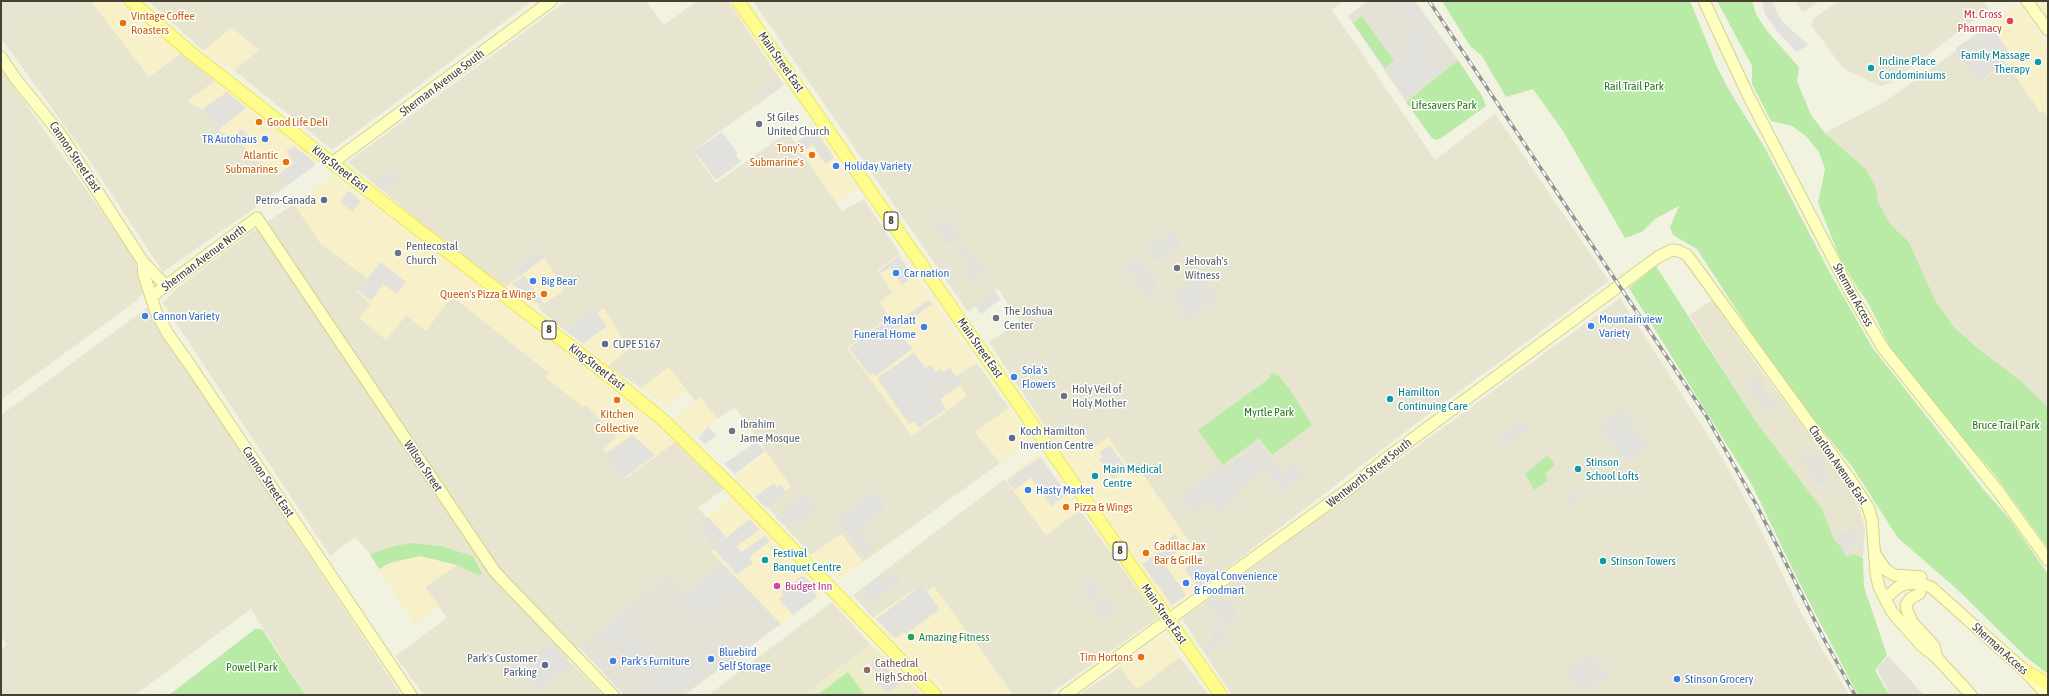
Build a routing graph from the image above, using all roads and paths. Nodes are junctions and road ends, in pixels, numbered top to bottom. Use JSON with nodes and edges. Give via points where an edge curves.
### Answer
{"nodes":[{"id":1,"x":131,"y":1,"type":"edge"},
{"id":2,"x":550,"y":1,"type":"edge"},
{"id":3,"x":738,"y":1,"type":"edge"},
{"id":4,"x":1704,"y":1,"type":"edge"},
{"id":5,"x":2027,"y":1,"type":"edge"},
{"id":6,"x":2048,"y":30,"type":"edge"},
{"id":7,"x":1,"y":56,"type":"edge"},
{"id":8,"x":332,"y":163,"type":"junction"},
{"id":9,"x":257,"y":218,"type":"joint"},
{"id":10,"x":1672,"y":250,"type":"joint"},
{"id":11,"x":143,"y":262,"type":"junction"},
{"id":12,"x":166,"y":286,"type":"junction"},
{"id":13,"x":151,"y":298,"type":"junction"},
{"id":14,"x":1875,"y":554,"type":"junction"},
{"id":15,"x":2048,"y":560,"type":"edge"},
{"id":16,"x":1920,"y":593,"type":"junction"},
{"id":17,"x":1885,"y":599,"type":"junction"},
{"id":18,"x":1951,"y":605,"type":"junction"},
{"id":19,"x":1168,"y":619,"type":"junction"},
{"id":20,"x":1937,"y":658,"type":"junction"},
{"id":21,"x":2024,"y":670,"type":"junction"},
{"id":22,"x":2048,"y":684,"type":"edge"},
{"id":23,"x":411,"y":695,"type":"edge"},
{"id":24,"x":613,"y":695,"type":"edge"},
{"id":25,"x":935,"y":695,"type":"edge"},
{"id":26,"x":1065,"y":695,"type":"edge"},
{"id":27,"x":1220,"y":695,"type":"edge"},
{"id":28,"x":1971,"y":695,"type":"edge"},
{"id":29,"x":2047,"y":695,"type":"edge"}],
"edges":[{"from":1,"to":8,"type":"main road","name":"King Street East","number":"8","via":[[157,25]]},
{"from":2,"to":8,"type":"main road","name":"Sherman Avenue South"},
{"from":3,"to":19,"type":"main road","name":"Main Street East","number":"8"},
{"from":4,"to":15,"type":"main road","name":"Sherman Access","via":[[1749,97],[1853,297],[1883,348],[1998,490]]},
{"from":5,"to":6,"type":"main road"},
{"from":7,"to":11,"type":"main road","name":"Cannon Street East","via":[[15,78],[61,135]]},
{"from":8,"to":25,"type":"main road","name":"King Street East","number":"8","via":[[593,363],[663,420],[740,495]]},
{"from":9,"to":12,"type":"main road","name":"Sherman Avenue North"},
{"from":9,"to":24,"type":"main road","name":"Wilson Street","via":[[495,572]]},
{"from":10,"to":14,"type":"main road","name":"Charlton Avenue East","via":[[1686,255],[1693,263],[1849,478],[1868,507],[1872,520]]},
{"from":10,"to":19,"type":"main road","name":"Wentworth Street South","via":[[1658,257],[1384,460],[1332,502]]},
{"from":11,"to":12,"type":"main road","name":"Cannon Street East"},
{"from":11,"to":13,"type":"main road","name":"Cannon Street East"},
{"from":12,"to":13,"type":"main road","name":"Sherman Avenue North"},
{"from":13,"to":23,"type":"main road","name":"Cannon Street East","via":[[168,334]]},
{"from":14,"to":17,"type":"main road","name":"Charlton Avenue East","via":[[1879,587]]},
{"from":14,"to":18,"type":"main road","via":[[1886,570],[1894,575],[1925,577],[1936,583],[1946,591]]},
{"from":16,"to":17,"type":"main road","name":"Sherman Access"},
{"from":16,"to":18,"type":"main road","name":"Sherman Access","via":[[1931,595]]},
{"from":16,"to":20,"type":"main road","via":[[1910,599],[1906,606],[1907,610],[1912,622],[1934,646]]},
{"from":17,"to":18,"type":"main road","name":"Sherman Access","via":[[1898,587],[1918,583],[1930,587]]},
{"from":17,"to":20,"type":"main road","name":"Charlton Avenue East","via":[[1901,624]]},
{"from":18,"to":21,"type":"main road","name":"Sherman Access"},
{"from":19,"to":26,"type":"main road","name":"Wentworth Street South"},
{"from":19,"to":27,"type":"main road","name":"Main Street East","number":"8"},
{"from":20,"to":28,"type":"main road","name":"Charlton Avenue East"},
{"from":21,"to":22,"type":"main road"},
{"from":21,"to":29,"type":"main road","name":"Sherman Access"}]}
